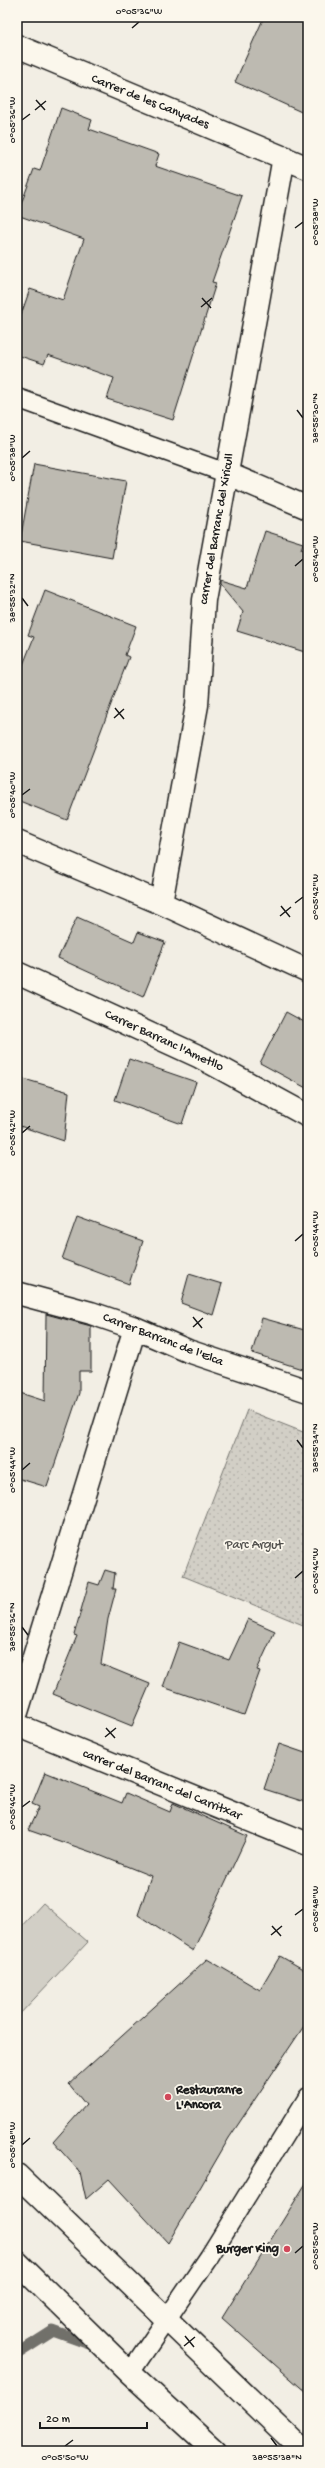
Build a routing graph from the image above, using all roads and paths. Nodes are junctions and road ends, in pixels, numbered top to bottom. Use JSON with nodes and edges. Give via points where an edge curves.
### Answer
{"nodes":[{"id":1,"x":17,"y":46,"type":"edge"},
{"id":2,"x":284,"y":157,"type":"junction"},
{"id":3,"x":308,"y":168,"type":"edge"},
{"id":4,"x":17,"y":398,"type":"edge"},
{"id":5,"x":226,"y":473,"type":"junction"},
{"id":6,"x":308,"y":508,"type":"edge"},
{"id":7,"x":17,"y":842,"type":"edge"},
{"id":8,"x":161,"y":903,"type":"junction"},
{"id":9,"x":308,"y":972,"type":"edge"},
{"id":10,"x":17,"y":973,"type":"edge"},
{"id":11,"x":308,"y":1116,"type":"edge"},
{"id":12,"x":17,"y":1293,"type":"edge"},
{"id":13,"x":135,"y":1328,"type":"junction"},
{"id":14,"x":308,"y":1391,"type":"edge"},
{"id":15,"x":17,"y":1712,"type":"edge"},
{"id":16,"x":17,"y":1725,"type":"edge"},
{"id":17,"x":308,"y":1844,"type":"edge"},
{"id":18,"x":308,"y":2097,"type":"edge"},
{"id":19,"x":17,"y":2175,"type":"edge"},
{"id":20,"x":17,"y":2262,"type":"edge"},
{"id":21,"x":166,"y":2320,"type":"junction"},
{"id":22,"x":130,"y":2373,"type":"junction"},
{"id":23,"x":297,"y":2448,"type":"edge"},
{"id":24,"x":215,"y":2451,"type":"edge"}],
"edges":[{"from":1,"to":2,"type":"street","name":"Carrer de les Canyades"},
{"from":2,"to":3,"type":"street","name":"Carrer de les Canyades"},
{"from":2,"to":5,"type":"street","name":"carrer del Barranc del Xiricull"},
{"from":4,"to":5,"type":"lane"},
{"from":5,"to":6,"type":"street"},
{"from":5,"to":8,"type":"street","name":"carrer del Barranc del Xiricull","via":[[204,600],[197,705]]},
{"from":7,"to":8,"type":"street"},
{"from":8,"to":9,"type":"street"},
{"from":10,"to":11,"type":"street","name":"Carrer Barranc l'Ametllo","via":[[200,1058]]},
{"from":12,"to":13,"type":"street","name":"Carrer Barranc de l'Elca"},
{"from":13,"to":14,"type":"street","name":"Carrer Barranc de l'Elca","via":[[188,1351]]},
{"from":13,"to":15,"type":"street"},
{"from":16,"to":17,"type":"street","name":"carrer del Barranc del Carritxar"},
{"from":18,"to":21,"type":"lane","via":[[213,2250]]},
{"from":19,"to":21,"type":"street"},
{"from":20,"to":22,"type":"street"},
{"from":21,"to":22,"type":"lane"},
{"from":21,"to":23,"type":"street"},
{"from":22,"to":24,"type":"street"}]}
